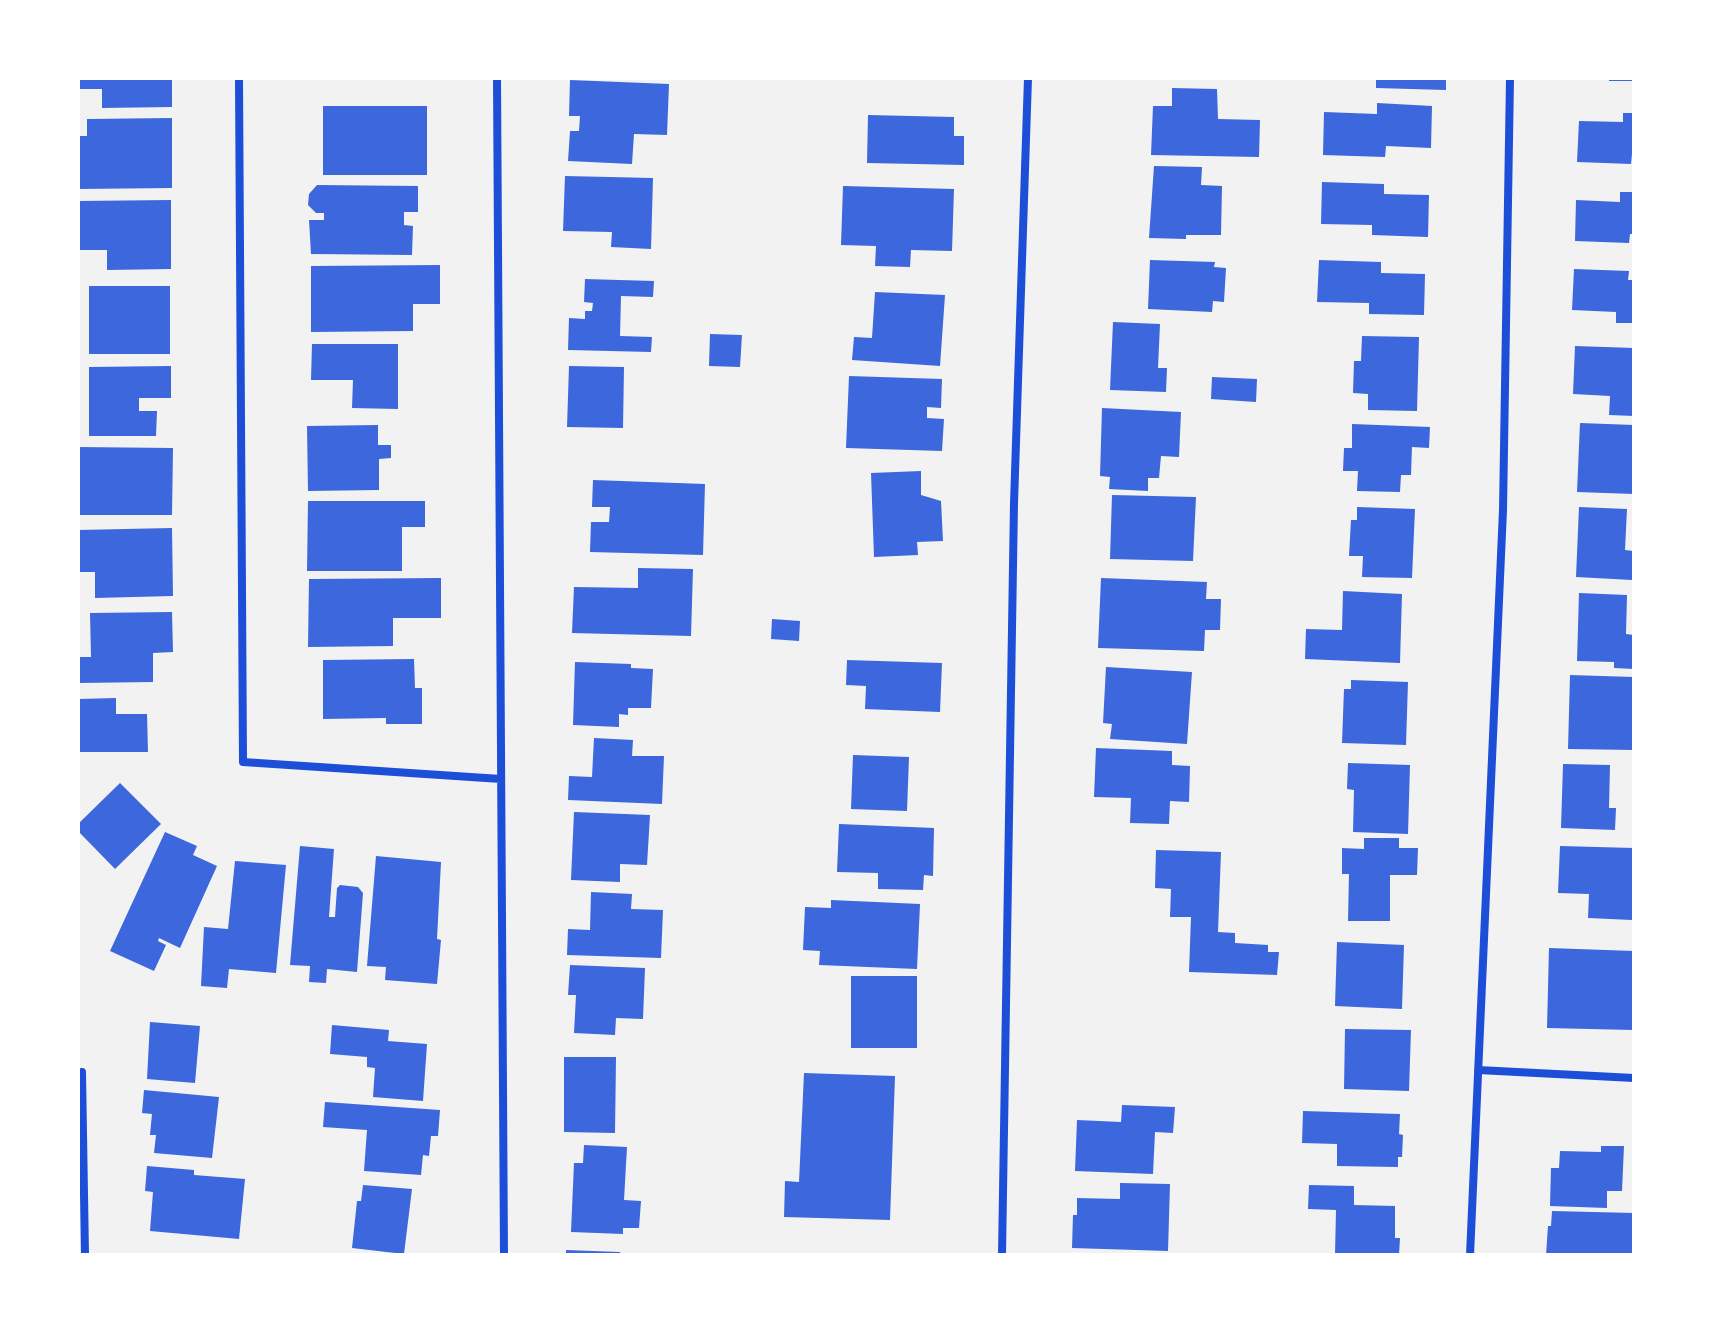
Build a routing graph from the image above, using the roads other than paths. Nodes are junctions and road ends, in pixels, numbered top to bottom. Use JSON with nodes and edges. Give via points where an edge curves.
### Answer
{"nodes":[{"id":1,"x":239,"y":78,"type":"edge"},
{"id":2,"x":497,"y":78,"type":"edge"},
{"id":3,"x":1028,"y":78,"type":"edge"},
{"id":4,"x":1510,"y":78,"type":"edge"},
{"id":5,"x":501,"y":779,"type":"junction"},
{"id":6,"x":1478,"y":1070,"type":"junction"},
{"id":7,"x":82,"y":1072,"type":"dead end"},
{"id":8,"x":1634,"y":1078,"type":"edge"},
{"id":9,"x":85,"y":1255,"type":"edge"},
{"id":10,"x":504,"y":1255,"type":"edge"},
{"id":11,"x":1002,"y":1255,"type":"edge"},
{"id":12,"x":1470,"y":1255,"type":"edge"}],
"edges":[{"from":1,"to":5,"type":"street","via":[[243,762]]},
{"from":2,"to":5,"type":"street"},
{"from":3,"to":11,"type":"street","via":[[1013,519]]},
{"from":4,"to":6,"type":"street","via":[[1503,510]]},
{"from":5,"to":10,"type":"street"},
{"from":6,"to":8,"type":"street"},
{"from":6,"to":12,"type":"street"},
{"from":7,"to":9,"type":"street"}]}
